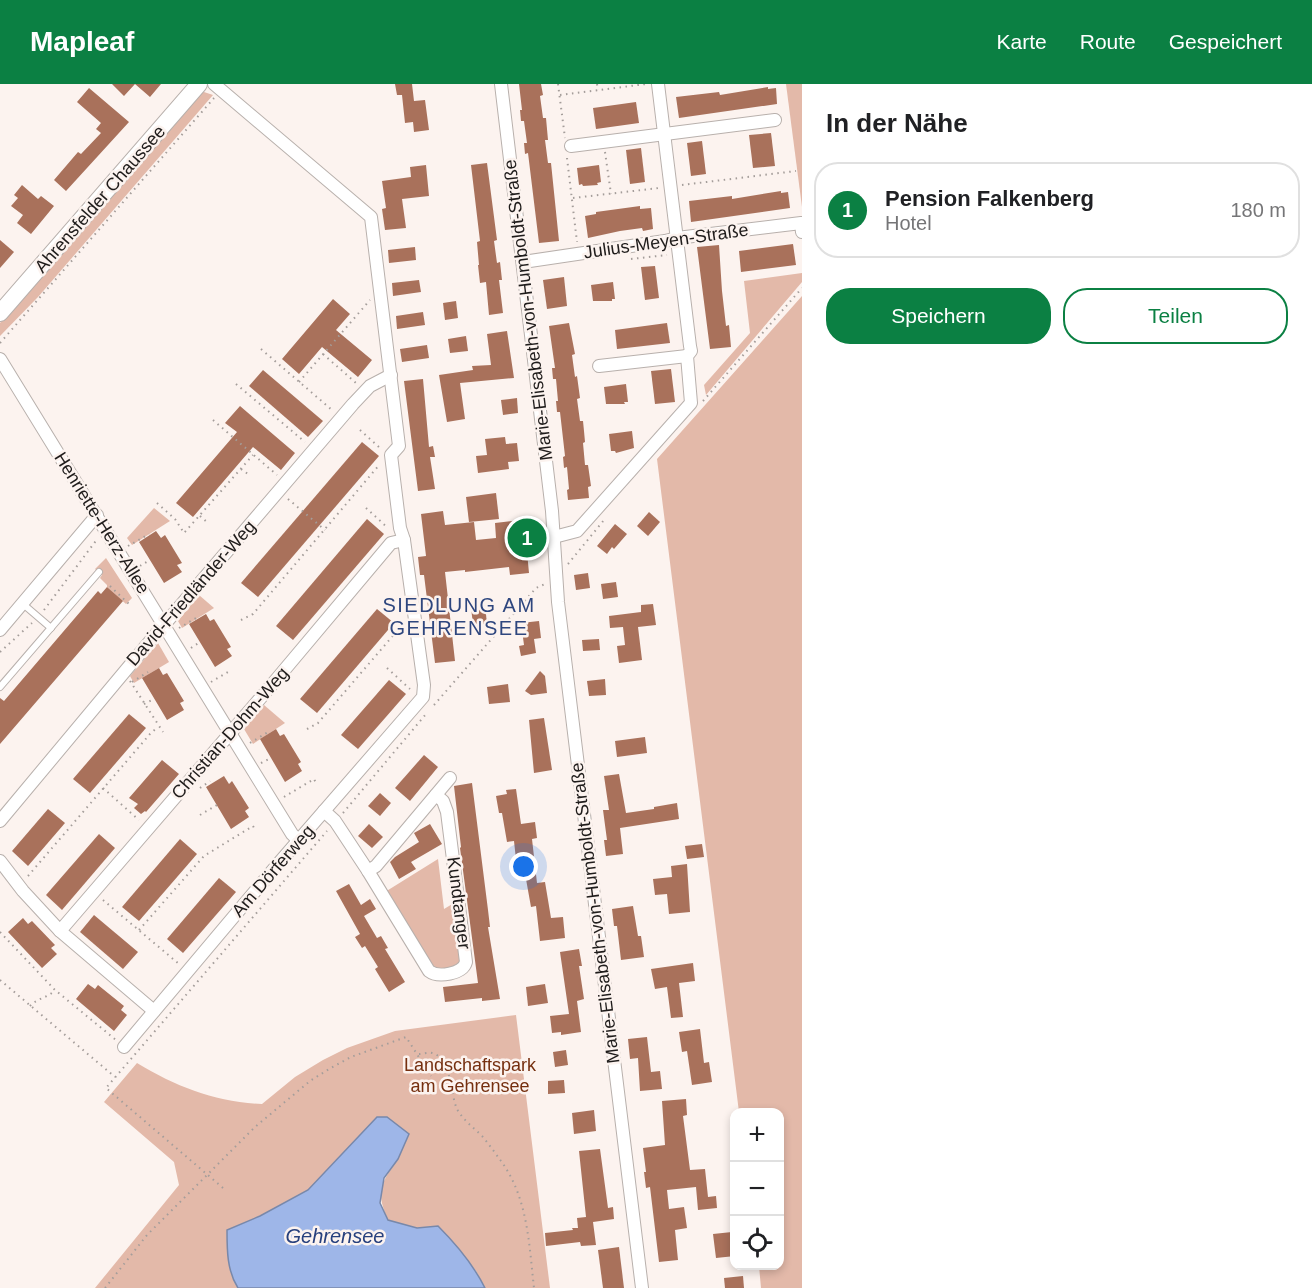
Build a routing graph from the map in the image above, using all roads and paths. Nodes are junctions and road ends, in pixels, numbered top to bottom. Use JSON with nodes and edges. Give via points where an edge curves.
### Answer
{"nodes":[{"id":1,"x":199,"y":84,"type":"edge"},
{"id":2,"x":214,"y":84,"type":"edge"},
{"id":3,"x":501,"y":84,"type":"edge"},
{"id":4,"x":558,"y":84,"type":"edge"},
{"id":5,"x":597,"y":84,"type":"edge"},
{"id":6,"x":646,"y":84,"type":"edge"},
{"id":7,"x":658,"y":84,"type":"edge"},
{"id":8,"x":598,"y":90,"type":"junction"},
{"id":9,"x":559,"y":95,"type":"junction"},
{"id":10,"x":208,"y":105,"type":"dead end"},
{"id":11,"x":775,"y":120,"type":"dead end"},
{"id":12,"x":663,"y":133,"type":"junction"},
{"id":13,"x":604,"y":141,"type":"junction"},
{"id":14,"x":568,"y":146,"type":"joint"},
{"id":15,"x":567,"y":158,"type":"dead end"},
{"id":16,"x":796,"y":171,"type":"dead end"},
{"id":17,"x":665,"y":187,"type":"junction"},
{"id":18,"x":611,"y":194,"type":"junction"},
{"id":19,"x":572,"y":199,"type":"junction"},
{"id":20,"x":802,"y":232,"type":"edge"},
{"id":21,"x":677,"y":238,"type":"junction"},
{"id":22,"x":579,"y":254,"type":"junction"},
{"id":23,"x":523,"y":262,"type":"junction"},
{"id":24,"x":802,"y":288,"type":"edge"},
{"id":25,"x":381,"y":299,"type":"junction"},
{"id":26,"x":0,"y":313,"type":"edge"},
{"id":27,"x":0,"y":343,"type":"edge"},
{"id":28,"x":261,"y":349,"type":"dead end"},
{"id":29,"x":323,"y":354,"type":"junction"},
{"id":30,"x":687,"y":356,"type":"junction"},
{"id":31,"x":0,"y":359,"type":"edge"},
{"id":32,"x":599,"y":366,"type":"dead end"},
{"id":33,"x":311,"y":368,"type":"junction"},
{"id":34,"x":315,"y":372,"type":"dead end"},
{"id":35,"x":391,"y":375,"type":"junction"},
{"id":36,"x":299,"y":382,"type":"junction"},
{"id":37,"x":236,"y":384,"type":"dead end"},
{"id":38,"x":365,"y":391,"type":"junction"},
{"id":39,"x":694,"y":405,"type":"junction"},
{"id":40,"x":341,"y":418,"type":"junction"},
{"id":41,"x":213,"y":420,"type":"dead end"},
{"id":42,"x":360,"y":430,"type":"dead end"},
{"id":43,"x":314,"y":450,"type":"junction"},
{"id":44,"x":253,"y":455,"type":"junction"},
{"id":45,"x":389,"y":455,"type":"junction"},
{"id":46,"x":241,"y":469,"type":"junction"},
{"id":47,"x":248,"y":474,"type":"dead end"},
{"id":48,"x":282,"y":487,"type":"junction"},
{"id":49,"x":157,"y":503,"type":"dead end"},
{"id":50,"x":366,"y":508,"type":"dead end"},
{"id":51,"x":97,"y":515,"type":"junction"},
{"id":52,"x":200,"y":516,"type":"junction"},
{"id":53,"x":207,"y":522,"type":"dead end"},
{"id":54,"x":325,"y":530,"type":"junction"},
{"id":55,"x":149,"y":534,"type":"dead end"},
{"id":56,"x":554,"y":537,"type":"junction"},
{"id":57,"x":98,"y":538,"type":"dead end"},
{"id":58,"x":400,"y":541,"type":"junction"},
{"id":59,"x":128,"y":546,"type":"dead end"},
{"id":60,"x":150,"y":560,"type":"dead end"},
{"id":61,"x":140,"y":566,"type":"dead end"},
{"id":62,"x":99,"y":573,"type":"dead end"},
{"id":63,"x":110,"y":586,"type":"dead end"},
{"id":64,"x":22,"y":603,"type":"junction"},
{"id":65,"x":129,"y":604,"type":"dead end"},
{"id":66,"x":38,"y":617,"type":"junction"},
{"id":67,"x":198,"y":617,"type":"dead end"},
{"id":68,"x":416,"y":619,"type":"junction"},
{"id":69,"x":241,"y":620,"type":"dead end"},
{"id":70,"x":164,"y":625,"type":"junction"},
{"id":71,"x":51,"y":628,"type":"junction"},
{"id":72,"x":178,"y":628,"type":"dead end"},
{"id":73,"x":0,"y":630,"type":"edge"},
{"id":74,"x":200,"y":642,"type":"dead end"},
{"id":75,"x":191,"y":648,"type":"dead end"},
{"id":76,"x":0,"y":652,"type":"edge"},
{"id":77,"x":387,"y":668,"type":"dead end"},
{"id":78,"x":148,"y":672,"type":"dead end"},
{"id":79,"x":228,"y":672,"type":"dead end"},
{"id":80,"x":128,"y":677,"type":"junction"},
{"id":81,"x":211,"y":682,"type":"dead end"},
{"id":82,"x":0,"y":687,"type":"edge"},
{"id":83,"x":423,"y":698,"type":"junction"},
{"id":84,"x":154,"y":699,"type":"dead end"},
{"id":85,"x":144,"y":704,"type":"junction"},
{"id":86,"x":158,"y":727,"type":"junction"},
{"id":87,"x":307,"y":729,"type":"dead end"},
{"id":88,"x":163,"y":732,"type":"dead end"},
{"id":89,"x":268,"y":732,"type":"dead end"},
{"id":90,"x":231,"y":733,"type":"junction"},
{"id":91,"x":249,"y":743,"type":"dead end"},
{"id":92,"x":271,"y":758,"type":"dead end"},
{"id":93,"x":261,"y":763,"type":"dead end"},
{"id":94,"x":450,"y":778,"type":"dead end"},
{"id":95,"x":316,"y":783,"type":"dead end"},
{"id":96,"x":103,"y":788,"type":"junction"},
{"id":97,"x":298,"y":789,"type":"junction"},
{"id":98,"x":300,"y":793,"type":"dead end"},
{"id":99,"x":436,"y":795,"type":"junction"},
{"id":100,"x":282,"y":798,"type":"dead end"},
{"id":101,"x":217,"y":805,"type":"dead end"},
{"id":102,"x":324,"y":811,"type":"junction"},
{"id":103,"x":200,"y":815,"type":"dead end"},
{"id":104,"x":0,"y":821,"type":"edge"},
{"id":105,"x":149,"y":828,"type":"junction"},
{"id":106,"x":255,"y":830,"type":"dead end"},
{"id":107,"x":299,"y":841,"type":"junction"},
{"id":108,"x":0,"y":861,"type":"edge"},
{"id":109,"x":368,"y":871,"type":"junction"},
{"id":110,"x":19,"y":885,"type":"junction"},
{"id":111,"x":93,"y":891,"type":"junction"},
{"id":112,"x":140,"y":930,"type":"junction"},
{"id":113,"x":60,"y":931,"type":"junction"},
{"id":114,"x":0,"y":932,"type":"edge"},
{"id":115,"x":188,"y":972,"type":"junction"},
{"id":116,"x":0,"y":980,"type":"edge"},
{"id":117,"x":55,"y":990,"type":"junction"},
{"id":118,"x":30,"y":1006,"type":"junction"},
{"id":119,"x":154,"y":1011,"type":"junction"},
{"id":120,"x":116,"y":1032,"type":"dead end"},
{"id":121,"x":112,"y":1037,"type":"junction"},
{"id":122,"x":121,"y":1044,"type":"joint"},
{"id":123,"x":418,"y":1054,"type":"junction"},
{"id":124,"x":431,"y":1076,"type":"dead end"},
{"id":125,"x":207,"y":1174,"type":"junction"},
{"id":126,"x":223,"y":1188,"type":"dead end"},
{"id":127,"x":105,"y":1288,"type":"edge"},
{"id":128,"x":534,"y":1288,"type":"edge"},
{"id":129,"x":642,"y":1288,"type":"edge"}],
"edges":[{"from":1,"to":26,"type":"main road","name":"Ahrensfelder Chaussee"},
{"from":2,"to":25,"type":"street","via":[[371,217]]},
{"from":3,"to":23,"type":"street","name":"Marie-Elisabeth-von-Humboldt-Straße"},
{"from":4,"to":9,"type":"path"},
{"from":5,"to":8,"type":"path"},
{"from":6,"to":8,"type":"path"},
{"from":7,"to":12,"type":"street"},
{"from":8,"to":9,"type":"path"},
{"from":9,"to":14,"type":"path"},
{"from":10,"to":27,"type":"path"},
{"from":11,"to":12,"type":"street"},
{"from":12,"to":13,"type":"street"},
{"from":12,"to":17,"type":"street"},
{"from":13,"to":14,"type":"street"},
{"from":13,"to":18,"type":"path"},
{"from":15,"to":19,"type":"path"},
{"from":16,"to":17,"type":"path"},
{"from":17,"to":18,"type":"path"},
{"from":17,"to":21,"type":"street"},
{"from":18,"to":19,"type":"path"},
{"from":19,"to":22,"type":"path"},
{"from":20,"to":21,"type":"street","name":"Julius-Meyen-Straße","via":[[801,223]]},
{"from":21,"to":22,"type":"street","name":"Julius-Meyen-Straße"},
{"from":21,"to":30,"type":"street","via":[[691,351]]},
{"from":22,"to":23,"type":"street","name":"Julius-Meyen-Straße"},
{"from":23,"to":56,"type":"street","name":"Marie-Elisabeth-von-Humboldt-Straße"},
{"from":24,"to":39,"type":"path"},
{"from":25,"to":29,"type":"path","via":[[369,300]]},
{"from":25,"to":35,"type":"street"},
{"from":28,"to":36,"type":"path"},
{"from":29,"to":33,"type":"path"},
{"from":29,"to":38,"type":"path"},
{"from":30,"to":32,"type":"street"},
{"from":30,"to":39,"type":"street"},
{"from":31,"to":51,"type":"street","name":"Henriette-Herz-Allee"},
{"from":33,"to":34,"type":"path"},
{"from":33,"to":36,"type":"path"},
{"from":35,"to":38,"type":"street","name":"David-Friedländer-Weg"},
{"from":35,"to":45,"type":"street","via":[[399,446]]},
{"from":36,"to":40,"type":"path"},
{"from":37,"to":43,"type":"path"},
{"from":38,"to":40,"type":"street","name":"David-Friedländer-Weg"},
{"from":39,"to":56,"type":"street","via":[[577,531]]},
{"from":40,"to":43,"type":"street","name":"David-Friedländer-Weg"},
{"from":41,"to":44,"type":"path"},
{"from":42,"to":45,"type":"path"},
{"from":43,"to":48,"type":"street","name":"David-Friedländer-Weg"},
{"from":44,"to":46,"type":"path"},
{"from":44,"to":48,"type":"path"},
{"from":45,"to":54,"type":"path"},
{"from":45,"to":58,"type":"street"},
{"from":46,"to":47,"type":"path"},
{"from":46,"to":52,"type":"path"},
{"from":48,"to":54,"type":"path"},
{"from":48,"to":70,"type":"street","name":"David-Friedländer-Weg"},
{"from":49,"to":52,"type":"path","via":[[184,533]]},
{"from":50,"to":58,"type":"path"},
{"from":51,"to":64,"type":"street"},
{"from":51,"to":70,"type":"street","name":"Henriette-Herz-Allee"},
{"from":52,"to":53,"type":"path"},
{"from":54,"to":69,"type":"path","via":[[252,614]]},
{"from":55,"to":59,"type":"path"},
{"from":56,"to":129,"type":"street","name":"Marie-Elisabeth-von-Humboldt-Straße","via":[[560,622]]},
{"from":57,"to":66,"type":"path"},
{"from":58,"to":68,"type":"street"},
{"from":58,"to":90,"type":"street","name":"Christian-Dohm-Weg","via":[[391,543]]},
{"from":60,"to":61,"type":"path"},
{"from":62,"to":71,"type":"lane"},
{"from":63,"to":65,"type":"path"},
{"from":64,"to":66,"type":"lane"},
{"from":64,"to":73,"type":"street"},
{"from":66,"to":71,"type":"lane"},
{"from":66,"to":76,"type":"path"},
{"from":67,"to":72,"type":"path"},
{"from":68,"to":83,"type":"street"},
{"from":68,"to":87,"type":"path","via":[[406,620],[318,723]]},
{"from":70,"to":80,"type":"street","name":"David-Friedländer-Weg"},
{"from":70,"to":90,"type":"street","name":"Henriette-Herz-Allee"},
{"from":71,"to":82,"type":"lane"},
{"from":74,"to":75,"type":"path"},
{"from":77,"to":83,"type":"path"},
{"from":78,"to":80,"type":"path"},
{"from":79,"to":81,"type":"path"},
{"from":80,"to":85,"type":"path"},
{"from":80,"to":104,"type":"street","name":"David-Friedländer-Weg"},
{"from":83,"to":102,"type":"street","name":"Am Dörferweg"},
{"from":84,"to":85,"type":"path"},
{"from":85,"to":86,"type":"path"},
{"from":86,"to":88,"type":"path"},
{"from":86,"to":96,"type":"path"},
{"from":89,"to":91,"type":"path"},
{"from":90,"to":105,"type":"street","name":"Christian-Dohm-Weg"},
{"from":90,"to":107,"type":"street","name":"Henriette-Herz-Allee"},
{"from":92,"to":93,"type":"path"},
{"from":94,"to":99,"type":"street"},
{"from":95,"to":97,"type":"path","via":[[314,779]]},
{"from":96,"to":105,"type":"path"},
{"from":96,"to":110,"type":"path"},
{"from":97,"to":98,"type":"path"},
{"from":97,"to":100,"type":"path"},
{"from":99,"to":109,"type":"street"},
{"from":99,"to":109,"type":"street","name":"Kundtanger","via":[[447,812],[464,968],[437,974],[429,971]]},
{"from":101,"to":103,"type":"path"},
{"from":102,"to":107,"type":"street","name":"Am Dörferweg"},
{"from":102,"to":109,"type":"street","name":"Kundtanger","via":[[336,821]]},
{"from":105,"to":111,"type":"street","name":"Christian-Dohm-Weg"},
{"from":106,"to":112,"type":"path","via":[[253,826],[204,855]]},
{"from":107,"to":115,"type":"street","name":"Am Dörferweg"},
{"from":108,"to":110,"type":"street"},
{"from":110,"to":113,"type":"street"},
{"from":111,"to":112,"type":"path"},
{"from":111,"to":113,"type":"street","name":"Christian-Dohm-Weg"},
{"from":112,"to":115,"type":"path"},
{"from":113,"to":119,"type":"street"},
{"from":114,"to":117,"type":"path"},
{"from":115,"to":119,"type":"street","name":"Am Dörferweg"},
{"from":116,"to":118,"type":"path"},
{"from":117,"to":118,"type":"path"},
{"from":117,"to":121,"type":"path"},
{"from":118,"to":125,"type":"path","via":[[115,1078],[106,1088]]},
{"from":119,"to":122,"type":"street","name":"Am Dörferweg"},
{"from":120,"to":121,"type":"path"},
{"from":121,"to":122,"type":"path"},
{"from":123,"to":124,"type":"path"},
{"from":123,"to":125,"type":"path","via":[[406,1037],[329,1069],[255,1127]]},
{"from":123,"to":128,"type":"path","via":[[431,1052],[441,1058],[458,1109],[498,1157],[518,1191],[526,1220]]},
{"from":125,"to":126,"type":"path"},
{"from":125,"to":127,"type":"path","via":[[147,1235]]}]}
